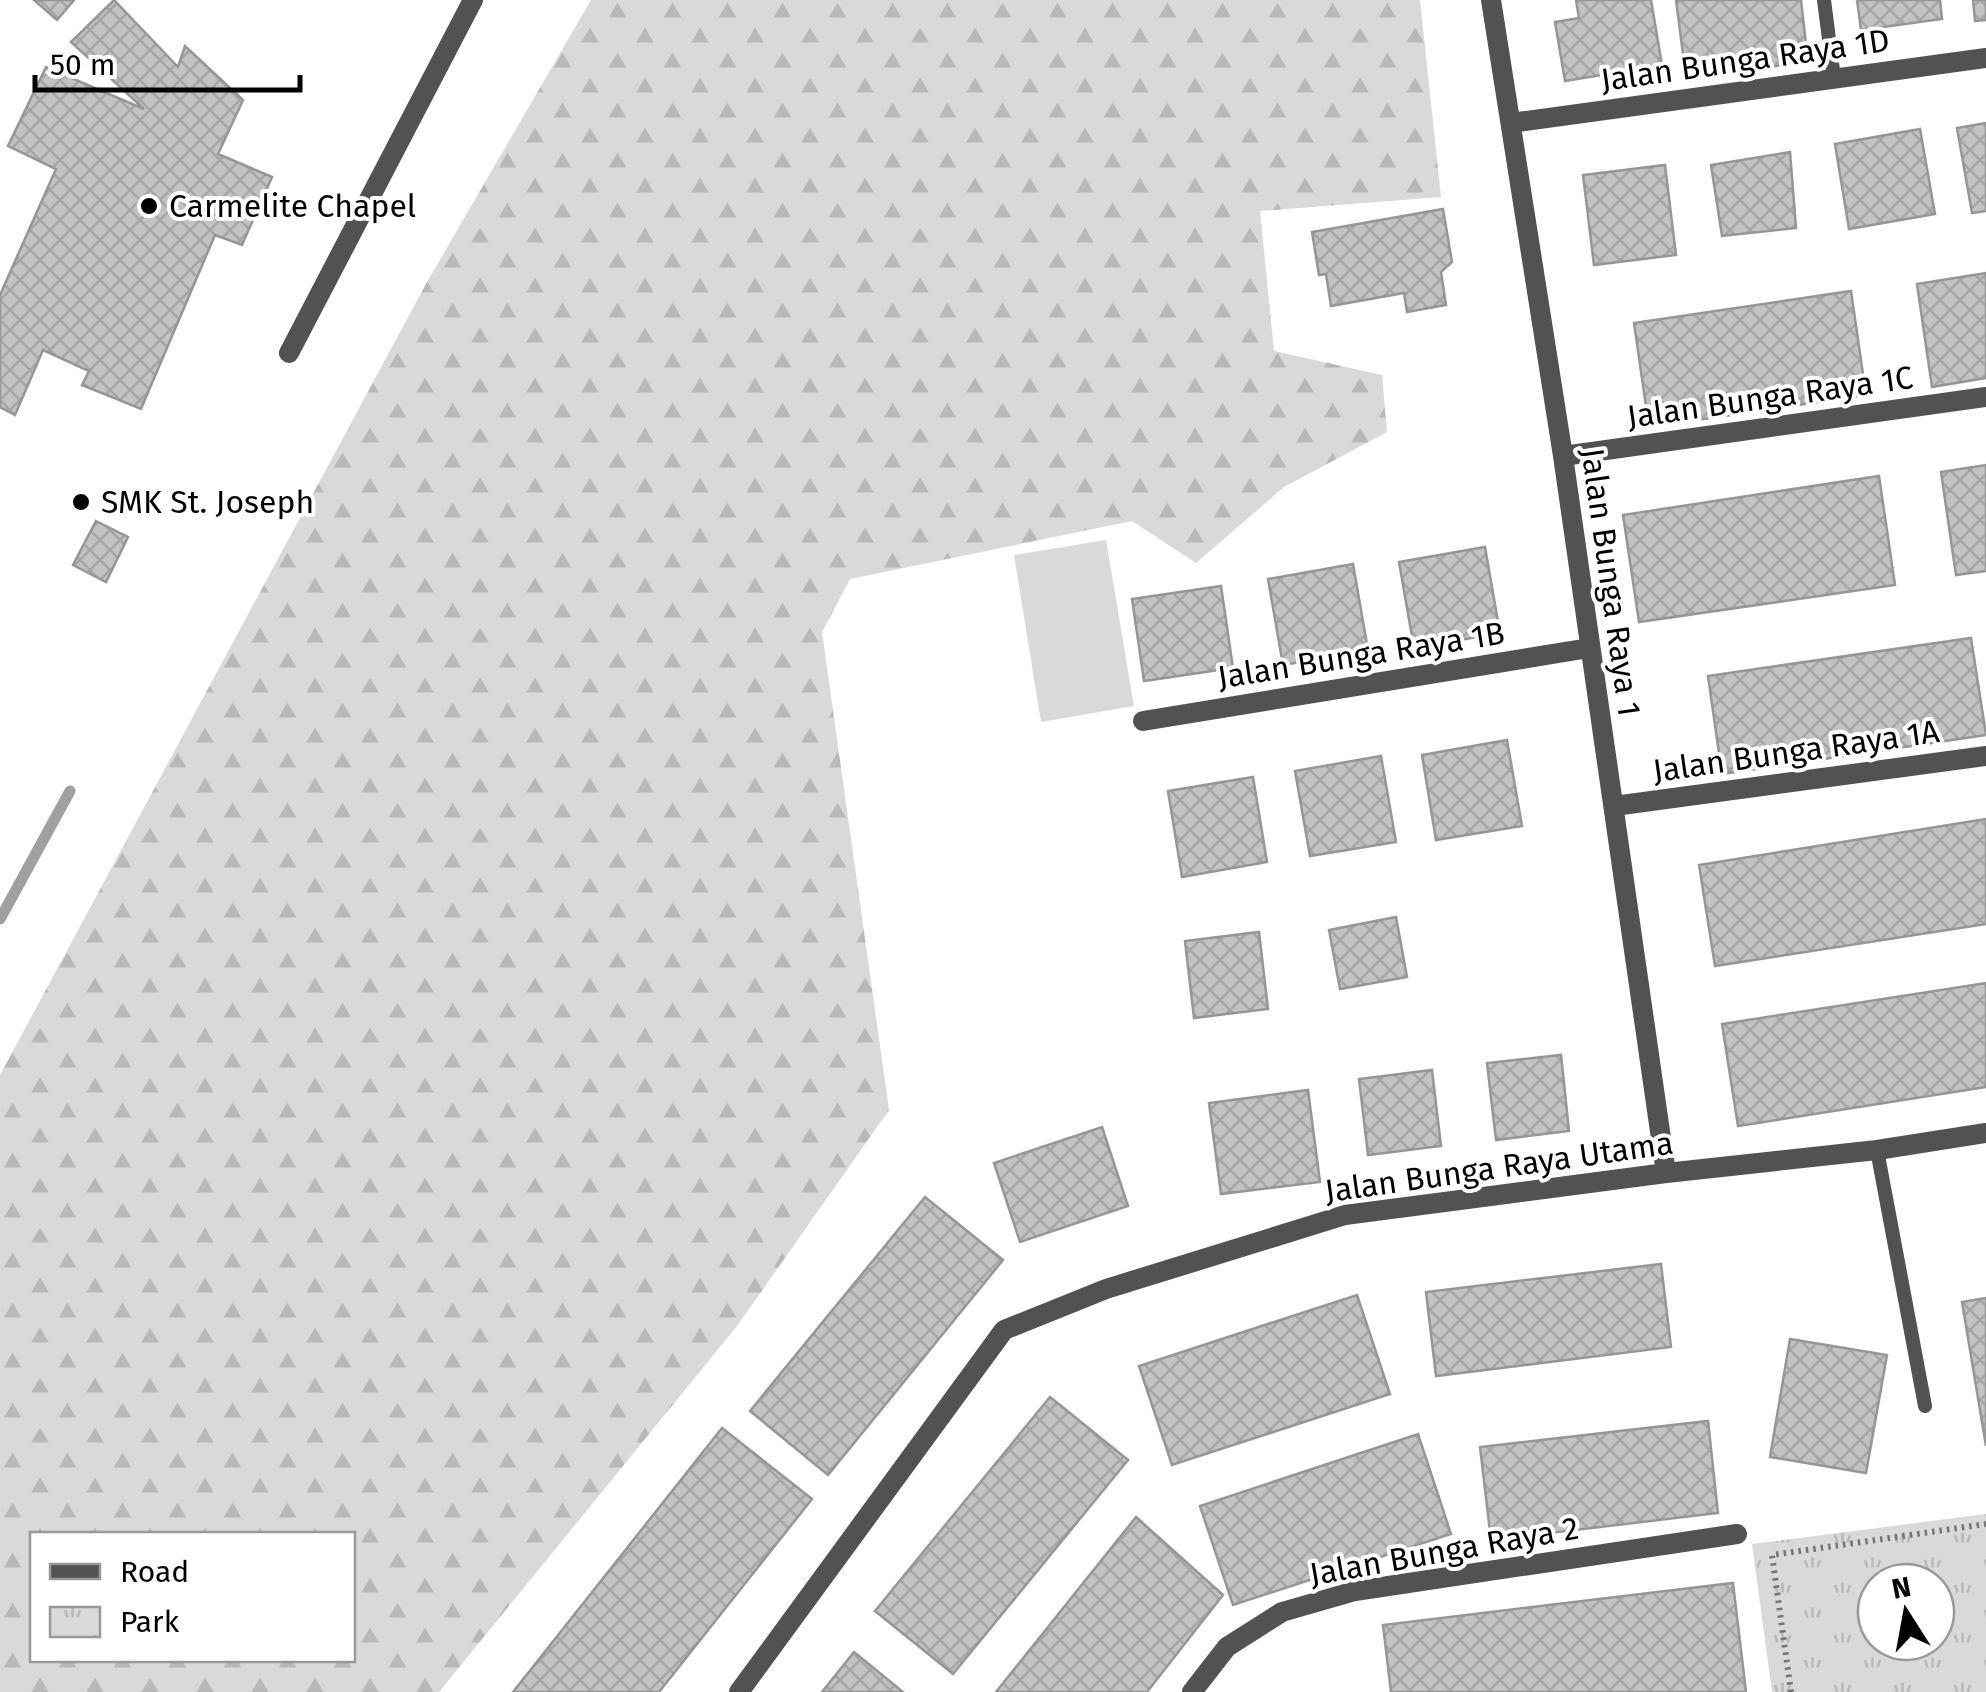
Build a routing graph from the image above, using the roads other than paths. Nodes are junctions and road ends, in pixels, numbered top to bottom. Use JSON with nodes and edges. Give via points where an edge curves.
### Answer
{"nodes":[{"id":1,"x":473,"y":0,"type":"edge"},
{"id":2,"x":1491,"y":0,"type":"edge"},
{"id":3,"x":1824,"y":0,"type":"edge"},
{"id":4,"x":1986,"y":58,"type":"edge"},
{"id":5,"x":1834,"y":78,"type":"junction"},
{"id":6,"x":1512,"y":123,"type":"junction"},
{"id":7,"x":289,"y":354,"type":"dead end"},
{"id":8,"x":1986,"y":398,"type":"edge"},
{"id":9,"x":1563,"y":456,"type":"junction"},
{"id":10,"x":1589,"y":648,"type":"junction"},
{"id":11,"x":1143,"y":721,"type":"dead end"},
{"id":12,"x":1986,"y":756,"type":"edge"},
{"id":13,"x":1614,"y":806,"type":"junction"},
{"id":14,"x":1986,"y":1133,"type":"edge"},
{"id":15,"x":1877,"y":1150,"type":"junction"},
{"id":16,"x":1666,"y":1172,"type":"junction"},
{"id":17,"x":1924,"y":1406,"type":"dead end"},
{"id":18,"x":1737,"y":1534,"type":"dead end"},
{"id":19,"x":739,"y":1692,"type":"edge"},
{"id":20,"x":1192,"y":1692,"type":"edge"}],
"edges":[{"from":1,"to":7,"type":"street"},
{"from":2,"to":6,"type":"street","name":"Jalan Bunga Raya 1"},
{"from":3,"to":5,"type":"lane"},
{"from":4,"to":5,"type":"street","name":"Jalan Bunga Raya 1D"},
{"from":5,"to":6,"type":"street","name":"Jalan Bunga Raya 1D"},
{"from":6,"to":9,"type":"street","name":"Jalan Bunga Raya 1"},
{"from":8,"to":9,"type":"street","name":"Jalan Bunga Raya 1C"},
{"from":9,"to":10,"type":"street","name":"Jalan Bunga Raya 1"},
{"from":10,"to":11,"type":"street","name":"Jalan Bunga Raya 1B"},
{"from":10,"to":13,"type":"street","name":"Jalan Bunga Raya 1"},
{"from":12,"to":13,"type":"street","name":"Jalan Bunga Raya 1A"},
{"from":13,"to":16,"type":"street","name":"Jalan Bunga Raya 1"},
{"from":14,"to":15,"type":"street","name":"Jalan Bunga Raya Utama"},
{"from":15,"to":16,"type":"street","name":"Jalan Bunga Raya Utama"},
{"from":15,"to":17,"type":"lane"},
{"from":16,"to":19,"type":"street","name":"Jalan Bunga Raya Utama","via":[[1345,1215],[1106,1288],[1004,1330]]},
{"from":18,"to":20,"type":"street","name":"Jalan Bunga Raya 2","via":[[1356,1591],[1282,1612],[1227,1646]]}]}
